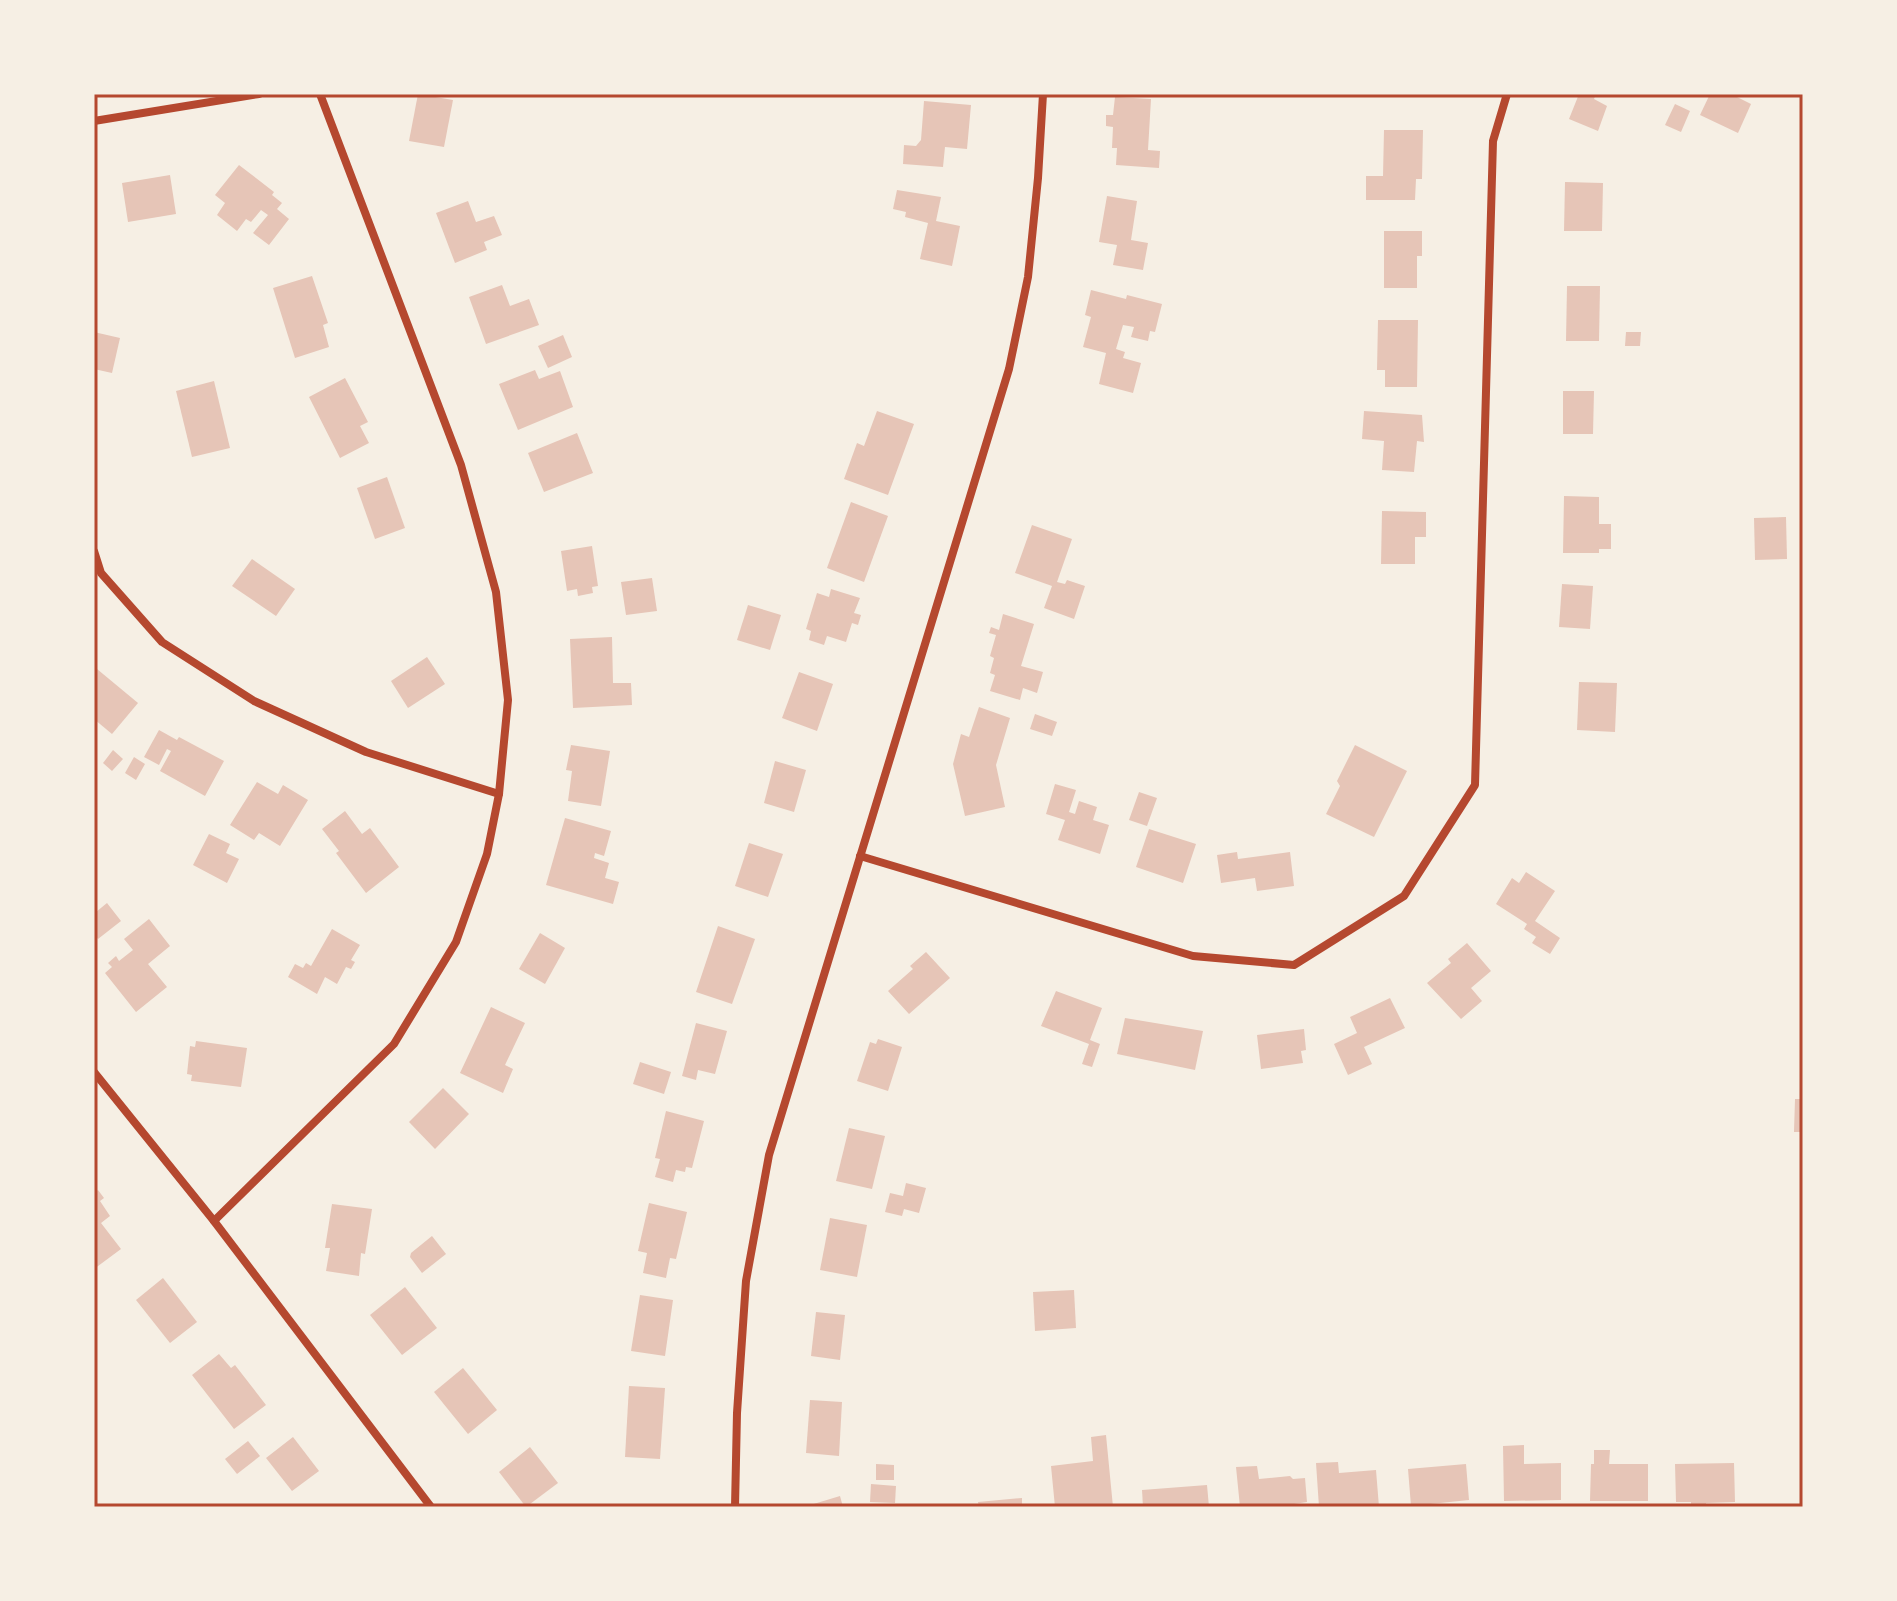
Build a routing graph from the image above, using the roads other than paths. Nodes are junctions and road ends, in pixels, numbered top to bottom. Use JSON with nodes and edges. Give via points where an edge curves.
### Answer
{"nodes":[{"id":1,"x":259,"y":94,"type":"edge"},
{"id":2,"x":320,"y":94,"type":"edge"},
{"id":3,"x":1043,"y":94,"type":"edge"},
{"id":4,"x":1507,"y":94,"type":"edge"},
{"id":5,"x":94,"y":121,"type":"edge"},
{"id":6,"x":94,"y":551,"type":"edge"},
{"id":7,"x":499,"y":794,"type":"junction"},
{"id":8,"x":860,"y":856,"type":"junction"},
{"id":9,"x":94,"y":1072,"type":"edge"},
{"id":10,"x":214,"y":1221,"type":"junction"},
{"id":11,"x":431,"y":1507,"type":"edge"},
{"id":12,"x":735,"y":1507,"type":"edge"}],
"edges":[{"from":1,"to":5,"type":"street"},
{"from":2,"to":7,"type":"street","via":[[461,465],[496,592],[508,700]]},
{"from":3,"to":8,"type":"street","via":[[1028,277],[1009,369]]},
{"from":4,"to":8,"type":"street","via":[[1493,141],[1475,785],[1404,896],[1294,965],[1193,956]]},
{"from":6,"to":7,"type":"street","via":[[101,573],[162,642],[254,701],[366,752]]},
{"from":7,"to":10,"type":"street","via":[[487,854],[456,942],[394,1044]]},
{"from":8,"to":12,"type":"street","via":[[769,1155],[746,1281]]},
{"from":9,"to":10,"type":"street"},
{"from":10,"to":11,"type":"street"}]}
